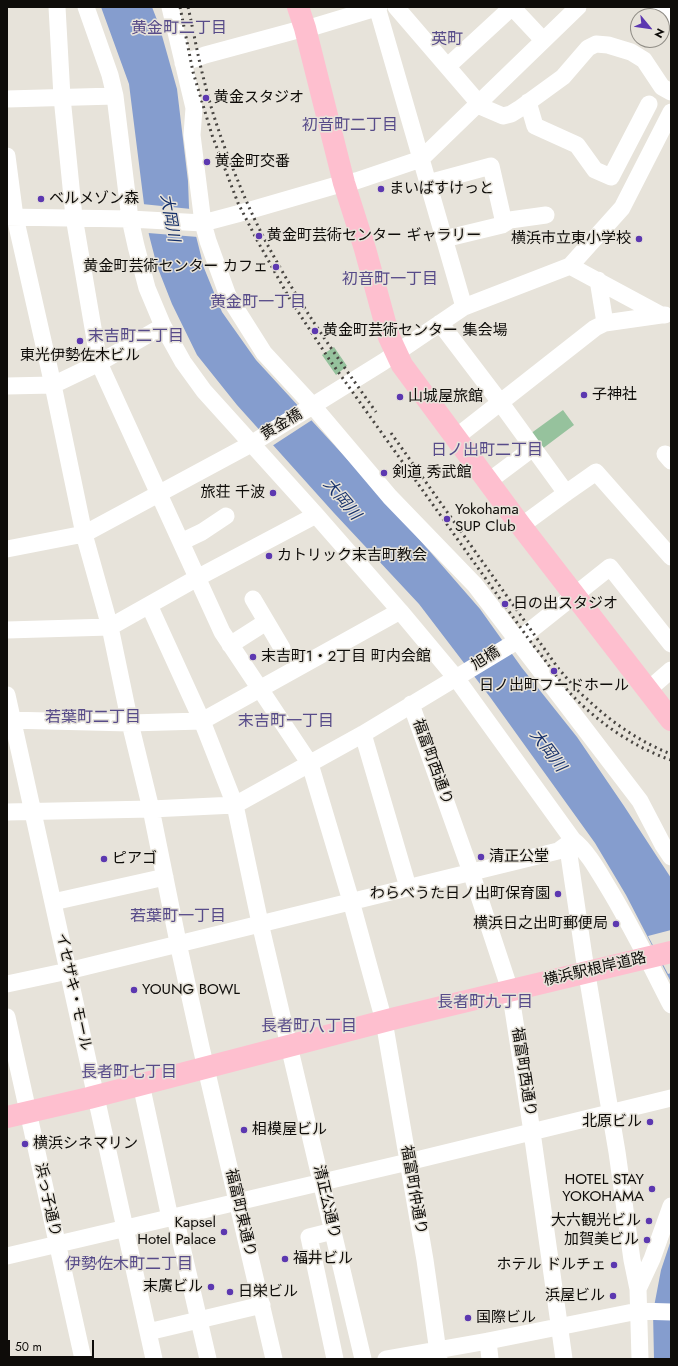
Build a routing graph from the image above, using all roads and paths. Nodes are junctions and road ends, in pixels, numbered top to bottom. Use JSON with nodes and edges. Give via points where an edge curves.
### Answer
{"nodes":[{"id":1,"x":57,"y":7,"type":"edge"},
{"id":2,"x":86,"y":7,"type":"edge"},
{"id":3,"x":170,"y":7,"type":"edge"},
{"id":4,"x":298,"y":7,"type":"edge"},
{"id":5,"x":396,"y":7,"type":"edge"},
{"id":6,"x":512,"y":7,"type":"edge"},
{"id":7,"x":578,"y":7,"type":"edge"},
{"id":8,"x":661,"y":7,"type":"edge"},
{"id":9,"x":378,"y":8,"type":"edge"},
{"id":10,"x":671,"y":17,"type":"edge"},
{"id":11,"x":309,"y":21,"type":"edge"},
{"id":12,"x":543,"y":40,"type":"junction"},
{"id":13,"x":183,"y":63,"type":"junction"},
{"id":14,"x":448,"y":66,"type":"junction"},
{"id":15,"x":671,"y":92,"type":"edge"},
{"id":16,"x":115,"y":96,"type":"junction"},
{"id":17,"x":62,"y":97,"type":"junction"},
{"id":18,"x":7,"y":99,"type":"edge"},
{"id":19,"x":528,"y":102,"type":"junction"},
{"id":20,"x":478,"y":103,"type":"junction"},
{"id":21,"x":648,"y":104,"type":"dead end"},
{"id":22,"x":671,"y":112,"type":"edge"},
{"id":23,"x":7,"y":156,"type":"edge"},
{"id":24,"x":421,"y":159,"type":"junction"},
{"id":25,"x":620,"y":159,"type":"junction"},
{"id":26,"x":642,"y":169,"type":"junction"},
{"id":27,"x":350,"y":182,"type":"junction"},
{"id":28,"x":428,"y":183,"type":"junction"},
{"id":29,"x":546,"y":215,"type":"dead end"},
{"id":30,"x":11,"y":217,"type":"edge"},
{"id":31,"x":74,"y":217,"type":"junction"},
{"id":32,"x":130,"y":219,"type":"junction"},
{"id":33,"x":202,"y":223,"type":"junction"},
{"id":34,"x":504,"y":223,"type":"junction"},
{"id":35,"x":444,"y":239,"type":"junction"},
{"id":36,"x":570,"y":266,"type":"junction"},
{"id":37,"x":598,"y":280,"type":"junction"},
{"id":38,"x":464,"y":307,"type":"junction"},
{"id":39,"x":666,"y":316,"type":"edge"},
{"id":40,"x":440,"y":322,"type":"junction"},
{"id":41,"x":605,"y":324,"type":"junction"},
{"id":42,"x":163,"y":326,"type":"junction"},
{"id":43,"x":400,"y":350,"type":"junction"},
{"id":44,"x":100,"y":363,"type":"junction"},
{"id":45,"x":53,"y":385,"type":"junction"},
{"id":46,"x":7,"y":386,"type":"edge"},
{"id":47,"x":500,"y":402,"type":"junction"},
{"id":48,"x":314,"y":406,"type":"junction"},
{"id":49,"x":460,"y":435,"type":"junction"},
{"id":50,"x":251,"y":444,"type":"junction"},
{"id":51,"x":533,"y":448,"type":"junction"},
{"id":52,"x":496,"y":475,"type":"junction"},
{"id":53,"x":566,"y":493,"type":"junction"},
{"id":54,"x":159,"y":494,"type":"junction"},
{"id":55,"x":226,"y":516,"type":"dead end"},
{"id":56,"x":316,"y":516,"type":"junction"},
{"id":57,"x":526,"y":523,"type":"junction"},
{"id":58,"x":84,"y":534,"type":"junction"},
{"id":59,"x":181,"y":542,"type":"junction"},
{"id":60,"x":7,"y":548,"type":"edge"},
{"id":61,"x":671,"y":557,"type":"edge"},
{"id":62,"x":197,"y":578,"type":"junction"},
{"id":63,"x":578,"y":593,"type":"junction"},
{"id":64,"x":253,"y":599,"type":"dead end"},
{"id":65,"x":149,"y":605,"type":"junction"},
{"id":66,"x":400,"y":611,"type":"junction"},
{"id":67,"x":266,"y":622,"type":"junction"},
{"id":68,"x":110,"y":626,"type":"junction"},
{"id":69,"x":7,"y":630,"type":"edge"},
{"id":70,"x":517,"y":641,"type":"junction"},
{"id":71,"x":671,"y":644,"type":"edge"},
{"id":72,"x":230,"y":645,"type":"junction"},
{"id":73,"x":282,"y":648,"type":"dead end"},
{"id":74,"x":663,"y":677,"type":"edge"},
{"id":75,"x":456,"y":678,"type":"junction"},
{"id":76,"x":261,"y":689,"type":"junction"},
{"id":77,"x":7,"y":695,"type":"edge"},
{"id":78,"x":671,"y":702,"type":"edge"},
{"id":79,"x":411,"y":704,"type":"junction"},
{"id":80,"x":10,"y":720,"type":"edge"},
{"id":81,"x":671,"y":720,"type":"edge"},
{"id":82,"x":202,"y":721,"type":"junction"},
{"id":83,"x":130,"y":722,"type":"junction"},
{"id":84,"x":363,"y":734,"type":"junction"},
{"id":85,"x":310,"y":764,"type":"junction"},
{"id":86,"x":235,"y":805,"type":"junction"},
{"id":87,"x":151,"y":809,"type":"junction"},
{"id":88,"x":7,"y":812,"type":"edge"},
{"id":89,"x":33,"y":812,"type":"junction"},
{"id":90,"x":573,"y":840,"type":"junction"},
{"id":91,"x":671,"y":857,"type":"edge"},
{"id":92,"x":471,"y":872,"type":"junction"},
{"id":93,"x":165,"y":877,"type":"junction"},
{"id":94,"x":408,"y":887,"type":"junction"},
{"id":95,"x":53,"y":902,"type":"junction"},
{"id":96,"x":351,"y":902,"type":"junction"},
{"id":97,"x":260,"y":923,"type":"junction"},
{"id":98,"x":178,"y":944,"type":"junction"},
{"id":99,"x":657,"y":955,"type":"edge"},
{"id":100,"x":68,"y":971,"type":"junction"},
{"id":101,"x":587,"y":972,"type":"junction"},
{"id":102,"x":7,"y":984,"type":"edge"},
{"id":103,"x":510,"y":990,"type":"junction"},
{"id":104,"x":671,"y":1005,"type":"edge"},
{"id":105,"x":7,"y":1017,"type":"edge"},
{"id":106,"x":384,"y":1021,"type":"junction"},
{"id":107,"x":288,"y":1046,"type":"junction"},
{"id":108,"x":206,"y":1067,"type":"junction"},
{"id":109,"x":141,"y":1084,"type":"junction"},
{"id":110,"x":96,"y":1096,"type":"junction"},
{"id":111,"x":671,"y":1098,"type":"edge"},
{"id":112,"x":28,"y":1112,"type":"junction"},
{"id":113,"x":610,"y":1112,"type":"junction"},
{"id":114,"x":7,"y":1117,"type":"edge"},
{"id":115,"x":532,"y":1132,"type":"junction"},
{"id":116,"x":408,"y":1162,"type":"junction"},
{"id":117,"x":322,"y":1182,"type":"junction"},
{"id":118,"x":238,"y":1202,"type":"junction"},
{"id":119,"x":671,"y":1206,"type":"edge"},
{"id":120,"x":172,"y":1218,"type":"junction"},
{"id":121,"x":125,"y":1229,"type":"junction"},
{"id":122,"x":333,"y":1231,"type":"junction"},
{"id":123,"x":57,"y":1244,"type":"junction"},
{"id":124,"x":7,"y":1256,"type":"edge"},
{"id":125,"x":638,"y":1289,"type":"junction"},
{"id":126,"x":262,"y":1305,"type":"junction"},
{"id":127,"x":638,"y":1311,"type":"junction"},
{"id":128,"x":671,"y":1312,"type":"edge"},
{"id":129,"x":199,"y":1320,"type":"junction"},
{"id":130,"x":560,"y":1327,"type":"junction"},
{"id":131,"x":155,"y":1331,"type":"junction"},
{"id":132,"x":488,"y":1341,"type":"junction"},
{"id":133,"x":438,"y":1354,"type":"edge"},
{"id":134,"x":83,"y":1359,"type":"edge"},
{"id":135,"x":154,"y":1359,"type":"edge"},
{"id":136,"x":208,"y":1359,"type":"edge"},
{"id":137,"x":274,"y":1359,"type":"edge"},
{"id":138,"x":335,"y":1359,"type":"edge"},
{"id":139,"x":363,"y":1359,"type":"edge"},
{"id":140,"x":386,"y":1359,"type":"edge"},
{"id":141,"x":490,"y":1359,"type":"edge"},
{"id":142,"x":564,"y":1359,"type":"edge"},
{"id":143,"x":640,"y":1359,"type":"edge"}],
"edges":[{"from":1,"to":17,"type":"street","name":"福富町仲通り"},
{"from":2,"to":16,"type":"street"},
{"from":3,"to":13,"type":"street"},
{"from":4,"to":11,"type":"main road"},
{"from":5,"to":14,"type":"street"},
{"from":6,"to":12,"type":"street"},
{"from":6,"to":14,"type":"street"},
{"from":7,"to":12,"type":"street"},
{"from":8,"to":10,"type":"street"},
{"from":9,"to":11,"type":"street"},
{"from":9,"to":24,"type":"street"},
{"from":11,"to":13,"type":"street"},
{"from":11,"to":27,"type":"main road"},
{"from":12,"to":20,"type":"street"},
{"from":13,"to":33,"type":"street","via":[[194,108],[192,135]]},
{"from":14,"to":20,"type":"street"},
{"from":15,"to":19,"type":"street","via":[[662,87],[644,60],[632,52],[596,44],[588,48],[563,77]]},
{"from":16,"to":17,"type":"street"},
{"from":16,"to":32,"type":"street"},
{"from":17,"to":18,"type":"street"},
{"from":17,"to":31,"type":"street","name":"福富町仲通り"},
{"from":19,"to":20,"type":"street","via":[[503,116]]},
{"from":19,"to":25,"type":"street","via":[[535,126],[577,145],[594,170],[611,178]]},
{"from":20,"to":24,"type":"street"},
{"from":21,"to":25,"type":"street"},
{"from":22,"to":26,"type":"street"},
{"from":23,"to":30,"type":"street","name":"福富町東通り"},
{"from":24,"to":27,"type":"street"},
{"from":24,"to":28,"type":"street"},
{"from":25,"to":26,"type":"street"},
{"from":26,"to":36,"type":"street","via":[[622,208]]},
{"from":27,"to":33,"type":"street"},
{"from":27,"to":43,"type":"main road","via":[[389,337]]},
{"from":28,"to":34,"type":"street","via":[[491,166]]},
{"from":28,"to":35,"type":"street"},
{"from":29,"to":34,"type":"street"},
{"from":30,"to":31,"type":"street"},
{"from":30,"to":45,"type":"street","name":"福富町東通り"},
{"from":31,"to":32,"type":"street"},
{"from":31,"to":44,"type":"street","name":"福富町仲通り"},
{"from":32,"to":33,"type":"street"},
{"from":32,"to":42,"type":"street","via":[[147,288]]},
{"from":33,"to":48,"type":"street","via":[[228,296],[264,353]]},
{"from":34,"to":35,"type":"street"},
{"from":35,"to":38,"type":"street"},
{"from":36,"to":37,"type":"street"},
{"from":36,"to":38,"type":"street","name":"黄金橋"},
{"from":37,"to":39,"type":"street"},
{"from":37,"to":41,"type":"street"},
{"from":38,"to":40,"type":"street","name":"黄金橋"},
{"from":39,"to":41,"type":"street"},
{"from":40,"to":43,"type":"street","name":"黄金橋"},
{"from":40,"to":47,"type":"street"},
{"from":41,"to":47,"type":"street","via":[[596,328]]},
{"from":42,"to":44,"type":"street"},
{"from":42,"to":50,"type":"street","via":[[183,362],[204,392]]},
{"from":43,"to":48,"type":"street","name":"黄金橋"},
{"from":43,"to":49,"type":"main road","via":[[411,359]]},
{"from":44,"to":45,"type":"street"},
{"from":44,"to":54,"type":"street","name":"福富町仲通り"},
{"from":45,"to":46,"type":"street"},
{"from":45,"to":58,"type":"street","name":"福富町東通り"},
{"from":47,"to":49,"type":"street"},
{"from":47,"to":51,"type":"street"},
{"from":48,"to":50,"type":"street","name":"黄金橋"},
{"from":48,"to":70,"type":"street","via":[[390,497],[475,585]]},
{"from":49,"to":52,"type":"main road"},
{"from":49,"to":57,"type":"main road"},
{"from":50,"to":54,"type":"street","name":"黄金橋"},
{"from":50,"to":56,"type":"street"},
{"from":51,"to":52,"type":"street"},
{"from":51,"to":53,"type":"street"},
{"from":52,"to":57,"type":"main road"},
{"from":53,"to":57,"type":"street"},
{"from":53,"to":61,"type":"street","via":[[596,472]]},
{"from":54,"to":58,"type":"street","name":"黄金橋"},
{"from":54,"to":59,"type":"street","name":"福富町仲通り"},
{"from":55,"to":59,"type":"street"},
{"from":56,"to":62,"type":"street"},
{"from":56,"to":66,"type":"street"},
{"from":57,"to":63,"type":"main road"},
{"from":58,"to":60,"type":"street","name":"黄金橋"},
{"from":58,"to":68,"type":"street","name":"福富町東通り"},
{"from":59,"to":62,"type":"street","name":"福富町仲通り"},
{"from":62,"to":65,"type":"street"},
{"from":62,"to":72,"type":"street","name":"福富町仲通り"},
{"from":63,"to":70,"type":"street","name":"旭橋"},
{"from":63,"to":71,"type":"street","name":"旭橋","via":[[610,567]]},
{"from":63,"to":74,"type":"main road"},
{"from":63,"to":81,"type":"main road"},
{"from":64,"to":67,"type":"street"},
{"from":65,"to":68,"type":"street"},
{"from":65,"to":82,"type":"street","name":"清正公通り"},
{"from":66,"to":75,"type":"street"},
{"from":66,"to":76,"type":"street"},
{"from":67,"to":72,"type":"street"},
{"from":67,"to":73,"type":"street"},
{"from":68,"to":69,"type":"street"},
{"from":68,"to":83,"type":"street","name":"福富町東通り"},
{"from":70,"to":75,"type":"street","name":"旭橋"},
{"from":70,"to":91,"type":"street","via":[[640,801]]},
{"from":72,"to":76,"type":"street","name":"福富町仲通り"},
{"from":74,"to":78,"type":"main road"},
{"from":75,"to":79,"type":"street","name":"旭橋"},
{"from":75,"to":90,"type":"street"},
{"from":76,"to":82,"type":"street"},
{"from":76,"to":85,"type":"street","name":"福富町仲通り"},
{"from":77,"to":80,"type":"street","name":"イセザキ・モール"},
{"from":79,"to":84,"type":"street","name":"旭橋"},
{"from":79,"to":92,"type":"street","name":"福富町西通り"},
{"from":80,"to":83,"type":"street"},
{"from":80,"to":89,"type":"street","name":"イセザキ・モール"},
{"from":82,"to":83,"type":"street"},
{"from":82,"to":86,"type":"street","name":"清正公通り"},
{"from":83,"to":87,"type":"street","name":"福富町東通り"},
{"from":84,"to":85,"type":"street","name":"旭橋"},
{"from":84,"to":94,"type":"street"},
{"from":85,"to":86,"type":"street","name":"旭橋"},
{"from":85,"to":96,"type":"street","name":"福富町仲通り"},
{"from":86,"to":87,"type":"street"},
{"from":86,"to":97,"type":"street","name":"清正公通り"},
{"from":87,"to":89,"type":"street"},
{"from":87,"to":93,"type":"street","name":"福富町東通り"},
{"from":88,"to":89,"type":"street"},
{"from":89,"to":95,"type":"street","name":"イセザキ・モール"},
{"from":90,"to":92,"type":"street","via":[[558,851]]},
{"from":90,"to":99,"type":"street","via":[[596,868],[618,903]]},
{"from":90,"to":101,"type":"street","via":[[569,855]]},
{"from":92,"to":94,"type":"street"},
{"from":92,"to":103,"type":"street","name":"福富町西通り"},
{"from":93,"to":95,"type":"street"},
{"from":93,"to":98,"type":"street","name":"福富町東通り"},
{"from":94,"to":96,"type":"street"},
{"from":95,"to":100,"type":"street","name":"イセザキ・モール"},
{"from":96,"to":97,"type":"street"},
{"from":96,"to":106,"type":"street","name":"福富町仲通り"},
{"from":97,"to":98,"type":"street"},
{"from":97,"to":107,"type":"street","name":"清正公通り"},
{"from":98,"to":100,"type":"street"},
{"from":98,"to":108,"type":"street","name":"福富町東通り"},
{"from":99,"to":101,"type":"main road","name":"横浜駅根岸道路"},
{"from":99,"to":104,"type":"street"},
{"from":100,"to":102,"type":"street"},
{"from":100,"to":110,"type":"street","name":"イセザキ・モール"},
{"from":101,"to":103,"type":"main road","name":"横浜駅根岸道路"},
{"from":101,"to":113,"type":"street"},
{"from":103,"to":106,"type":"main road","name":"横浜駅根岸道路"},
{"from":103,"to":115,"type":"street","name":"福富町西通り"},
{"from":105,"to":112,"type":"street","name":"浜っ子通り"},
{"from":106,"to":107,"type":"main road","name":"横浜駅根岸道路"},
{"from":106,"to":116,"type":"street","name":"福富町仲通り"},
{"from":107,"to":108,"type":"main road","name":"横浜駅根岸道路"},
{"from":107,"to":117,"type":"street","name":"清正公通り"},
{"from":108,"to":109,"type":"main road","name":"横浜駅根岸道路"},
{"from":108,"to":118,"type":"street","name":"福富町東通り"},
{"from":109,"to":110,"type":"main road","name":"横浜駅根岸道路"},
{"from":109,"to":120,"type":"street"},
{"from":110,"to":112,"type":"main road","name":"横浜駅根岸道路"},
{"from":110,"to":121,"type":"street","name":"イセザキ・モール"},
{"from":111,"to":113,"type":"street"},
{"from":112,"to":114,"type":"main road","name":"横浜駅根岸道路"},
{"from":112,"to":123,"type":"street","name":"浜っ子通り"},
{"from":113,"to":115,"type":"street"},
{"from":113,"to":125,"type":"street"},
{"from":115,"to":116,"type":"street"},
{"from":115,"to":130,"type":"street","name":"福富町西通り"},
{"from":116,"to":117,"type":"street"},
{"from":116,"to":133,"type":"street","name":"福富町仲通り"},
{"from":117,"to":118,"type":"street"},
{"from":117,"to":122,"type":"street","name":"清正公通り"},
{"from":118,"to":120,"type":"street"},
{"from":118,"to":126,"type":"street","name":"福富町東通り"},
{"from":119,"to":125,"type":"street"},
{"from":120,"to":121,"type":"street"},
{"from":120,"to":129,"type":"street"},
{"from":121,"to":123,"type":"street"},
{"from":121,"to":131,"type":"street","name":"イセザキ・モール"},
{"from":122,"to":138,"type":"street","via":[[309,1237]]},
{"from":122,"to":139,"type":"street","name":"清正公通り"},
{"from":123,"to":124,"type":"street"},
{"from":123,"to":134,"type":"street","name":"浜っ子通り"},
{"from":125,"to":127,"type":"street"},
{"from":126,"to":129,"type":"street"},
{"from":126,"to":137,"type":"street","name":"福富町東通り"},
{"from":127,"to":128,"type":"street"},
{"from":127,"to":130,"type":"street"},
{"from":127,"to":143,"type":"street"},
{"from":129,"to":131,"type":"street"},
{"from":129,"to":136,"type":"street"},
{"from":130,"to":132,"type":"street"},
{"from":130,"to":142,"type":"street","name":"福富町西通り"},
{"from":131,"to":135,"type":"street","name":"イセザキ・モール"},
{"from":132,"to":133,"type":"street"},
{"from":132,"to":141,"type":"street"},
{"from":133,"to":140,"type":"street"}]}
